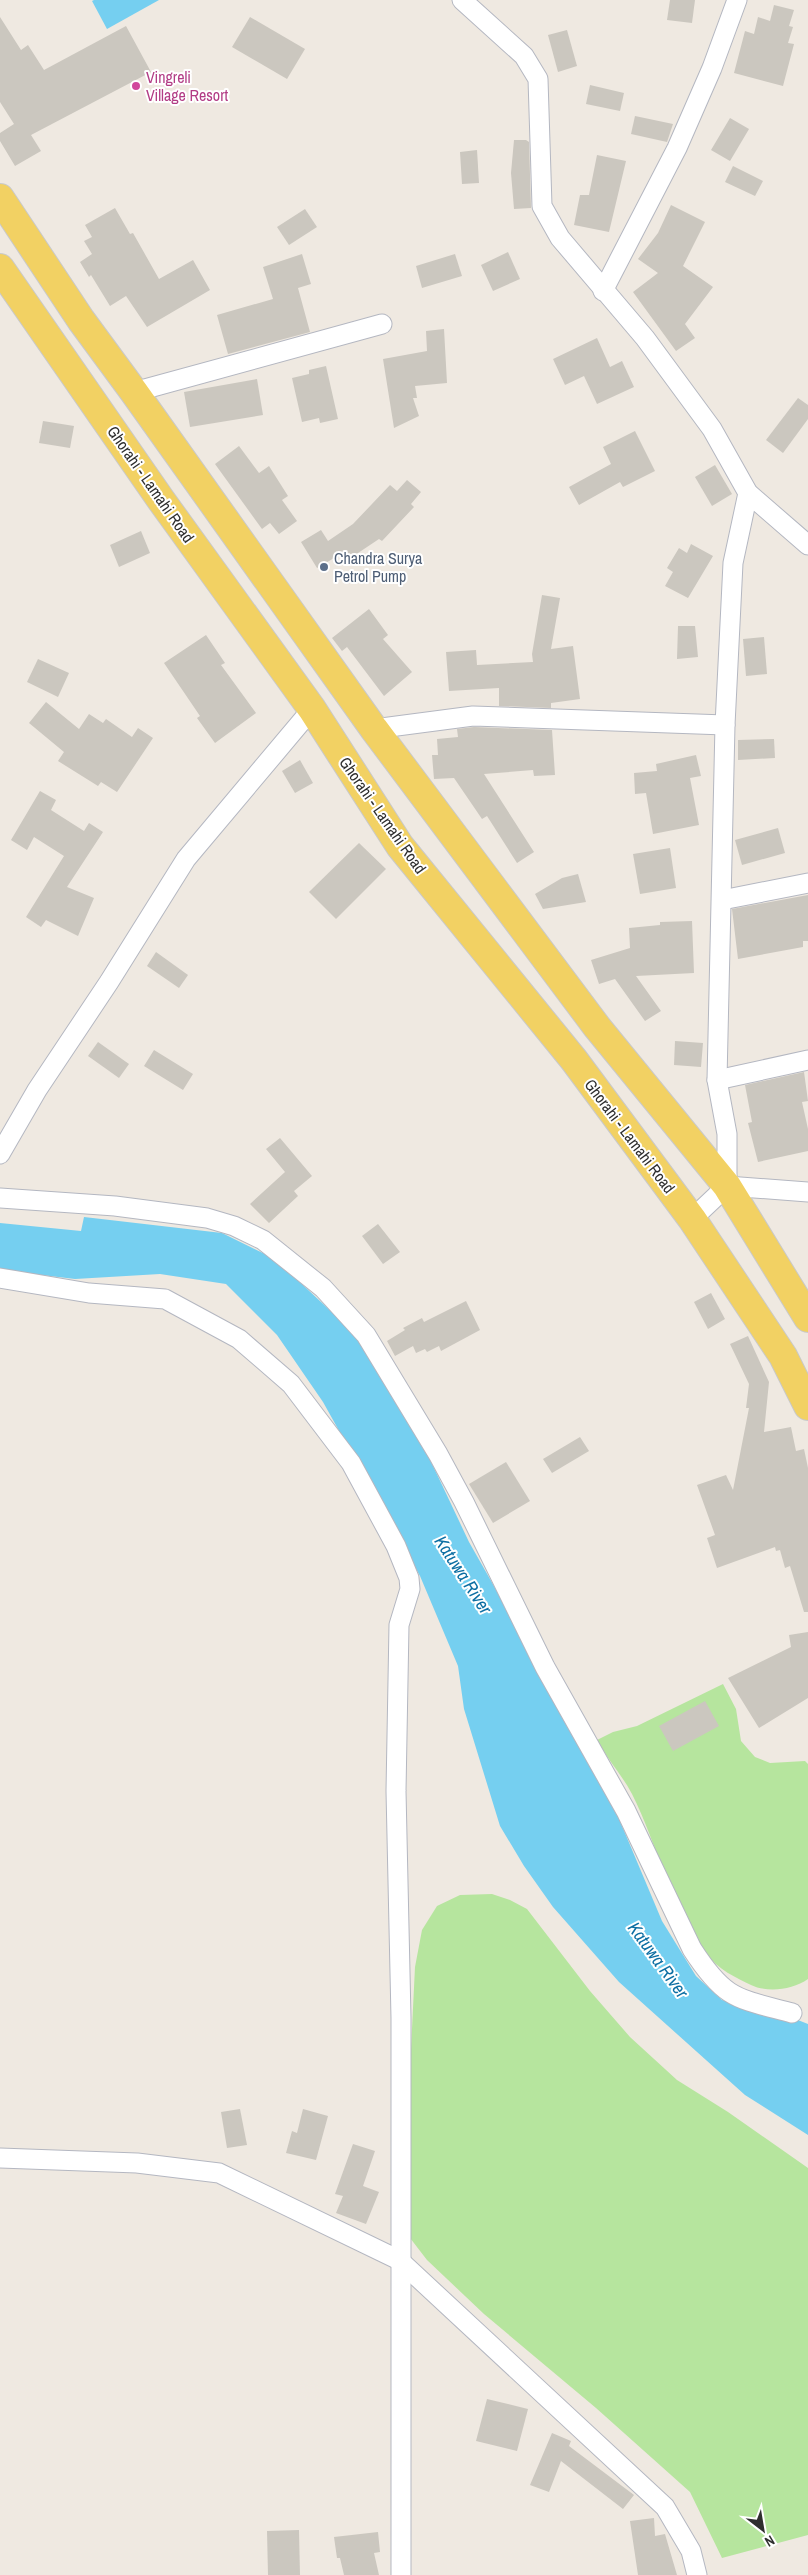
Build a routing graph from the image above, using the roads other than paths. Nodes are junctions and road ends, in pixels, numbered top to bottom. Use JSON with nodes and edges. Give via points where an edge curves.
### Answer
{"nodes":[{"id":1,"x":462,"y":0,"type":"edge"},
{"id":2,"x":737,"y":0,"type":"edge"},
{"id":3,"x":0,"y":198,"type":"edge"},
{"id":4,"x":0,"y":268,"type":"edge"},
{"id":5,"x":603,"y":291,"type":"junction"},
{"id":6,"x":382,"y":324,"type":"dead end"},
{"id":7,"x":134,"y":392,"type":"junction"},
{"id":8,"x":748,"y":493,"type":"junction"},
{"id":9,"x":808,"y":546,"type":"edge"},
{"id":10,"x":312,"y":708,"type":"junction"},
{"id":11,"x":725,"y":725,"type":"junction"},
{"id":12,"x":374,"y":730,"type":"junction"},
{"id":13,"x":808,"y":882,"type":"edge"},
{"id":14,"x":722,"y":900,"type":"junction"},
{"id":15,"x":808,"y":1060,"type":"edge"},
{"id":16,"x":716,"y":1080,"type":"junction"},
{"id":17,"x":0,"y":1154,"type":"edge"},
{"id":18,"x":727,"y":1186,"type":"junction"},
{"id":19,"x":808,"y":1192,"type":"edge"},
{"id":20,"x":0,"y":1198,"type":"edge"},
{"id":21,"x":692,"y":1219,"type":"junction"},
{"id":22,"x":0,"y":1278,"type":"edge"},
{"id":23,"x":808,"y":1318,"type":"edge"},
{"id":24,"x":808,"y":1406,"type":"edge"},
{"id":25,"x":792,"y":2013,"type":"dead end"},
{"id":26,"x":0,"y":2158,"type":"edge"},
{"id":27,"x":399,"y":2260,"type":"junction"},
{"id":28,"x":401,"y":2575,"type":"edge"},
{"id":29,"x":697,"y":2575,"type":"edge"}],
"edges":[{"from":1,"to":5,"type":"street","via":[[524,56],[538,79],[542,206],[560,238]]},
{"from":2,"to":5,"type":"street","via":[[677,148]]},
{"from":3,"to":7,"type":"main road","via":[[80,320]]},
{"from":4,"to":10,"type":"main road","name":"Ghorahi - Lamahi Road"},
{"from":5,"to":8,"type":"street","via":[[645,338],[712,429]]},
{"from":6,"to":7,"type":"street"},
{"from":7,"to":12,"type":"main road"},
{"from":8,"to":9,"type":"street"},
{"from":8,"to":11,"type":"street","via":[[733,563]]},
{"from":10,"to":17,"type":"street","via":[[186,859]]},
{"from":10,"to":21,"type":"main road","name":"Ghorahi - Lamahi Road","via":[[400,846],[574,1060]]},
{"from":11,"to":12,"type":"street","via":[[473,716]]},
{"from":11,"to":14,"type":"street"},
{"from":12,"to":18,"type":"main road","via":[[597,1027]]},
{"from":13,"to":14,"type":"street"},
{"from":14,"to":16,"type":"street"},
{"from":15,"to":16,"type":"street"},
{"from":16,"to":18,"type":"street","via":[[727,1134]]},
{"from":18,"to":19,"type":"street"},
{"from":18,"to":21,"type":"street"},
{"from":18,"to":23,"type":"main road"},
{"from":20,"to":25,"type":"street","via":[[116,1206],[207,1218],[263,1240],[323,1288],[366,1335],[438,1454],[545,1667],[626,1811],[701,1962],[720,1987],[736,1998]]},
{"from":21,"to":24,"type":"main road","name":"Ghorahi - Lamahi Road","via":[[783,1356]]},
{"from":22,"to":27,"type":"street","via":[[89,1293],[165,1299],[239,1339],[291,1384],[351,1463],[396,1546],[410,1589],[399,1625],[396,1791],[401,2018]]},
{"from":26,"to":27,"type":"street","via":[[137,2163],[219,2173]]},
{"from":27,"to":28,"type":"street"},
{"from":27,"to":29,"type":"street","via":[[665,2508],[691,2551]]}]}
